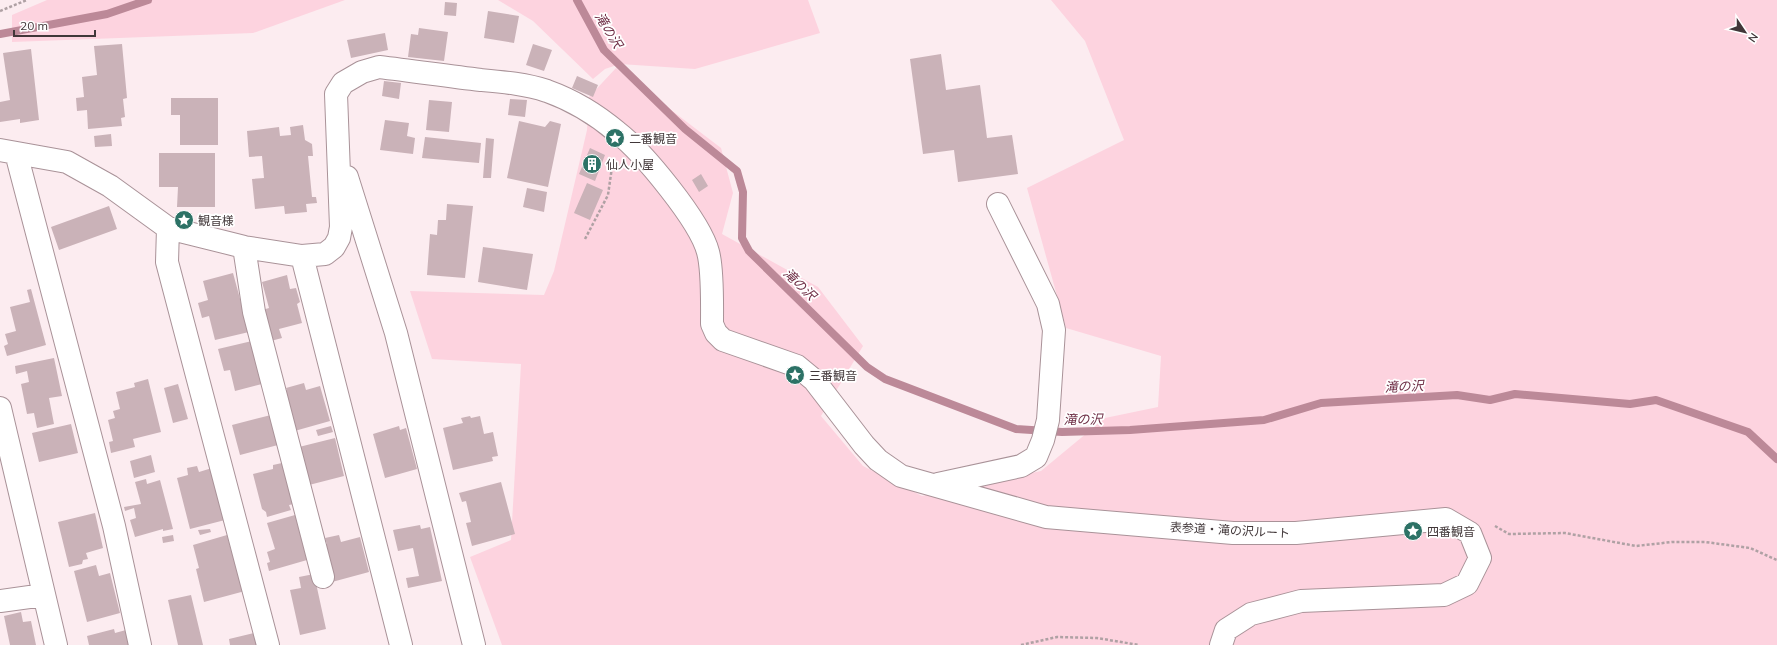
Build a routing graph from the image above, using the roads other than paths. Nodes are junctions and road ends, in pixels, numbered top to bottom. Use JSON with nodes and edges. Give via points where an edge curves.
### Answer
{"nodes":[{"id":1,"x":8,"y":151,"type":"edge"},
{"id":2,"x":339,"y":153,"type":"junction"},
{"id":3,"x":998,"y":204,"type":"dead end"},
{"id":4,"x":168,"y":228,"type":"junction"},
{"id":5,"x":244,"y":247,"type":"junction"},
{"id":6,"x":302,"y":256,"type":"junction"},
{"id":7,"x":0,"y":408,"type":"edge"},
{"id":8,"x":933,"y":484,"type":"junction"},
{"id":9,"x":323,"y":577,"type":"dead end"},
{"id":10,"x":44,"y":596,"type":"junction"},
{"id":11,"x":0,"y":601,"type":"edge"},
{"id":12,"x":56,"y":645,"type":"edge"},
{"id":13,"x":140,"y":645,"type":"edge"},
{"id":14,"x":268,"y":645,"type":"edge"},
{"id":15,"x":401,"y":645,"type":"edge"},
{"id":16,"x":474,"y":645,"type":"edge"},
{"id":17,"x":1221,"y":645,"type":"edge"}],
"edges":[{"from":1,"to":4,"type":"street","via":[[67,162],[110,186]]},
{"from":1,"to":13,"type":"street","via":[[114,526]]},
{"from":2,"to":6,"type":"street","via":[[339,238],[334,247],[325,254]]},
{"from":2,"to":8,"type":"street","name":"表参道・滝の沢ルート","via":[[336,94],[343,82],[379,67],[522,85],[546,91],[574,103],[618,132],[633,147],[677,198],[703,238],[708,252],[712,324],[716,333],[723,340],[797,366],[814,380],[878,460],[901,476]]},
{"from":2,"to":16,"type":"street","via":[[396,334]]},
{"from":3,"to":8,"type":"street","via":[[1048,304],[1054,330],[1046,430],[1036,457],[1021,466]]},
{"from":4,"to":5,"type":"street"},
{"from":4,"to":14,"type":"street","via":[[168,262]]},
{"from":5,"to":6,"type":"street"},
{"from":5,"to":9,"type":"street","via":[[254,312]]},
{"from":6,"to":15,"type":"street"},
{"from":7,"to":10,"type":"street"},
{"from":8,"to":17,"type":"street","name":"表参道・滝の沢ルート","via":[[1046,517],[1225,532],[1296,533],[1446,518],[1470,533],[1480,558],[1467,584],[1444,595],[1301,601],[1251,614],[1226,630]]},
{"from":10,"to":11,"type":"street"},
{"from":10,"to":12,"type":"street"}]}
